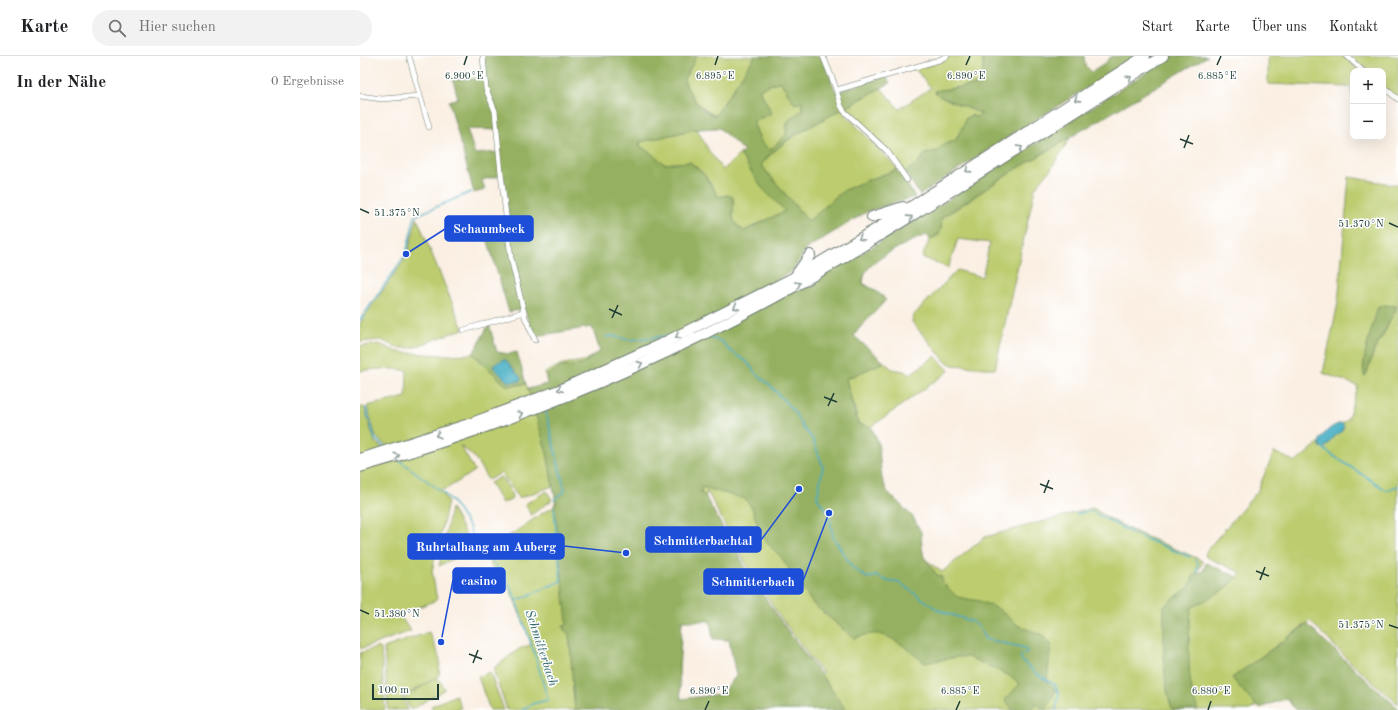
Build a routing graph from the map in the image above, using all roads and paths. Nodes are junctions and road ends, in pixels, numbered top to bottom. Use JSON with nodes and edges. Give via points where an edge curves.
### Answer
{"nodes":[{"id":1,"x":483,"y":56,"type":"edge"},
{"id":2,"x":823,"y":56,"type":"edge"},
{"id":3,"x":947,"y":56,"type":"edge"},
{"id":4,"x":1145,"y":56,"type":"edge"},
{"id":5,"x":1163,"y":56,"type":"edge"},
{"id":6,"x":1347,"y":56,"type":"edge"},
{"id":7,"x":410,"y":57,"type":"edge"},
{"id":8,"x":1360,"y":68,"type":"edge"},
{"id":9,"x":1386,"y":89,"type":"edge"},
{"id":10,"x":837,"y":90,"type":"junction"},
{"id":11,"x":360,"y":96,"type":"edge"},
{"id":12,"x":420,"y":96,"type":"junction"},
{"id":13,"x":1398,"y":99,"type":"edge"},
{"id":14,"x":428,"y":127,"type":"dead end"},
{"id":15,"x":907,"y":180,"type":"dead end"},
{"id":16,"x":918,"y":202,"type":"junction"},
{"id":17,"x":872,"y":217,"type":"dead end"},
{"id":18,"x":810,"y":255,"type":"dead end"},
{"id":19,"x":795,"y":276,"type":"junction"},
{"id":20,"x":761,"y":299,"type":"junction"},
{"id":21,"x":524,"y":312,"type":"junction"},
{"id":22,"x":464,"y":330,"type":"dead end"},
{"id":23,"x":535,"y":340,"type":"dead end"},
{"id":24,"x":360,"y":459,"type":"edge"},
{"id":25,"x":360,"y":467,"type":"edge"}],
"edges":[{"from":1,"to":21,"type":"street","via":[[486,89],[494,111],[511,258]]},
{"from":2,"to":10,"type":"street"},
{"from":3,"to":10,"type":"street"},
{"from":4,"to":16,"type":"highway","one_way":true},
{"from":20,"to":5,"type":"highway","one_way":true,"via":[[830,266],[898,225]]},
{"from":6,"to":8,"type":"street"},
{"from":7,"to":12,"type":"street"},
{"from":9,"to":13,"type":"street"},
{"from":10,"to":15,"type":"street","via":[[844,111],[887,151]]},
{"from":11,"to":12,"type":"street"},
{"from":12,"to":14,"type":"street"},
{"from":16,"to":17,"type":"highway"},
{"from":16,"to":19,"type":"highway","one_way":true},
{"from":18,"to":19,"type":"highway"},
{"from":19,"to":20,"type":"highway"},
{"from":20,"to":24,"type":"highway","one_way":true,"via":[[557,391],[462,426]]},
{"from":25,"to":20,"type":"highway","one_way":true,"via":[[471,432],[563,398],[672,350]]},
{"from":21,"to":22,"type":"street"},
{"from":21,"to":23,"type":"street"}]}
